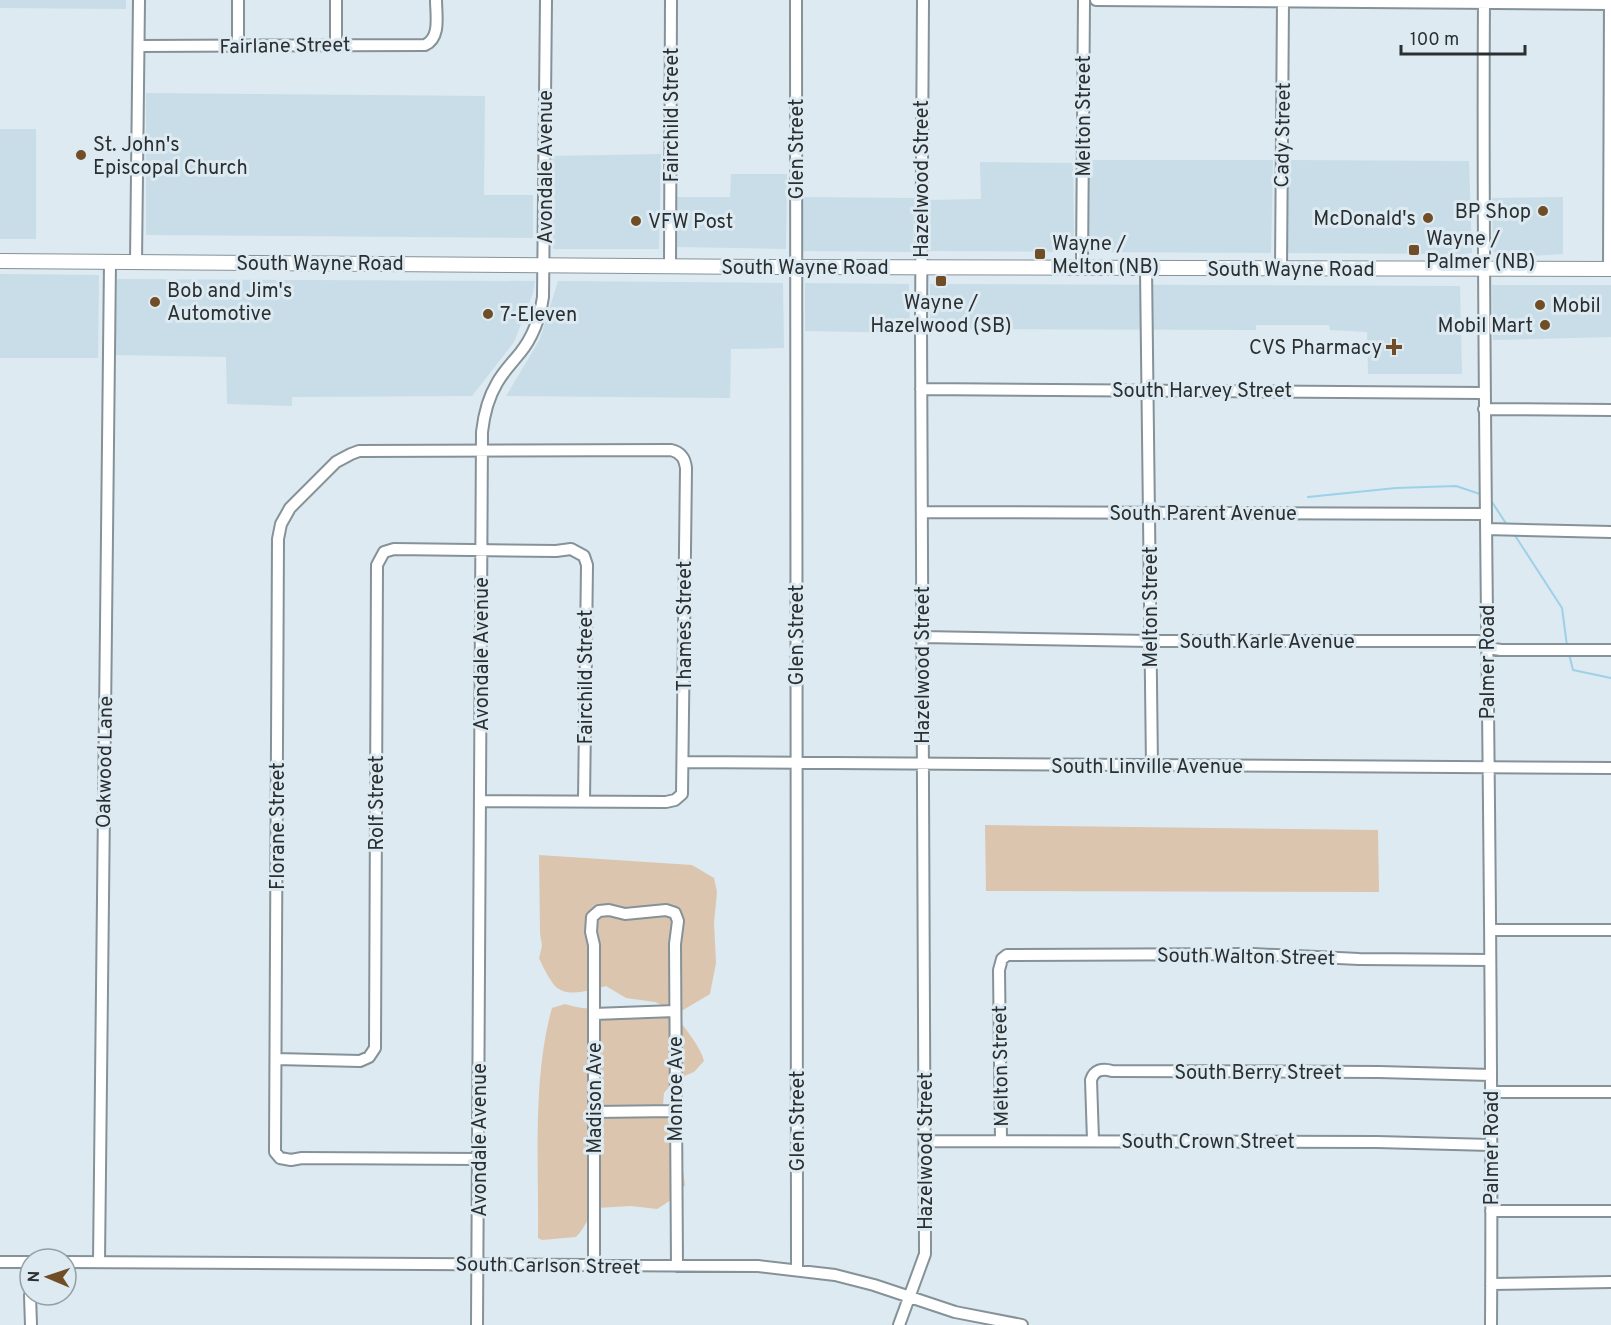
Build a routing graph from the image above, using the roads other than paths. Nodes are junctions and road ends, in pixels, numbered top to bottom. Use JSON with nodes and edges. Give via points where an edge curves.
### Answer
{"nodes":[{"id":1,"x":139,"y":0,"type":"edge"},
{"id":2,"x":238,"y":0,"type":"edge"},
{"id":3,"x":336,"y":0,"type":"edge"},
{"id":4,"x":436,"y":0,"type":"edge"},
{"id":5,"x":546,"y":0,"type":"edge"},
{"id":6,"x":671,"y":0,"type":"edge"},
{"id":7,"x":796,"y":0,"type":"edge"},
{"id":8,"x":922,"y":0,"type":"edge"},
{"id":9,"x":1084,"y":0,"type":"edge"},
{"id":10,"x":1096,"y":0,"type":"edge"},
{"id":11,"x":1283,"y":1,"type":"edge"},
{"id":12,"x":1484,"y":2,"type":"edge"},
{"id":13,"x":1611,"y":3,"type":"edge"},
{"id":14,"x":336,"y":44,"type":"junction"},
{"id":15,"x":139,"y":46,"type":"junction"},
{"id":16,"x":238,"y":46,"type":"junction"},
{"id":17,"x":0,"y":261,"type":"edge"},
{"id":18,"x":110,"y":262,"type":"junction"},
{"id":19,"x":136,"y":262,"type":"junction"},
{"id":20,"x":544,"y":265,"type":"junction"},
{"id":21,"x":670,"y":266,"type":"junction"},
{"id":22,"x":796,"y":267,"type":"junction"},
{"id":23,"x":921,"y":268,"type":"junction"},
{"id":24,"x":1082,"y":268,"type":"junction"},
{"id":25,"x":1146,"y":269,"type":"junction"},
{"id":26,"x":1281,"y":269,"type":"junction"},
{"id":27,"x":1610,"y":269,"type":"edge"},
{"id":28,"x":1483,"y":270,"type":"junction"},
{"id":29,"x":921,"y":389,"type":"junction"},
{"id":30,"x":1149,"y":390,"type":"junction"},
{"id":31,"x":1483,"y":393,"type":"junction"},
{"id":32,"x":1484,"y":409,"type":"junction"},
{"id":33,"x":1611,"y":410,"type":"edge"},
{"id":34,"x":482,"y":451,"type":"junction"},
{"id":35,"x":922,"y":512,"type":"junction"},
{"id":36,"x":1150,"y":513,"type":"junction"},
{"id":37,"x":1485,"y":514,"type":"junction"},
{"id":38,"x":1486,"y":530,"type":"junction"},
{"id":39,"x":1611,"y":532,"type":"edge"},
{"id":40,"x":481,"y":549,"type":"junction"},
{"id":41,"x":922,"y":637,"type":"junction"},
{"id":42,"x":1150,"y":641,"type":"junction"},
{"id":43,"x":1487,"y":648,"type":"junction"},
{"id":44,"x":1611,"y":650,"type":"edge"},
{"id":45,"x":684,"y":762,"type":"junction"},
{"id":46,"x":796,"y":763,"type":"junction"},
{"id":47,"x":923,"y":764,"type":"junction"},
{"id":48,"x":1152,"y":766,"type":"junction"},
{"id":49,"x":1488,"y":768,"type":"junction"},
{"id":50,"x":1611,"y":768,"type":"edge"},
{"id":51,"x":480,"y":801,"type":"junction"},
{"id":52,"x":584,"y":801,"type":"junction"},
{"id":53,"x":1490,"y":930,"type":"junction"},
{"id":54,"x":1611,"y":930,"type":"edge"},
{"id":55,"x":591,"y":932,"type":"joint"},
{"id":56,"x":1004,"y":957,"type":"joint"},
{"id":57,"x":1490,"y":960,"type":"junction"},
{"id":58,"x":675,"y":1011,"type":"junction"},
{"id":59,"x":594,"y":1014,"type":"junction"},
{"id":60,"x":276,"y":1059,"type":"junction"},
{"id":61,"x":1491,"y":1075,"type":"junction"},
{"id":62,"x":1491,"y":1092,"type":"junction"},
{"id":63,"x":1611,"y":1092,"type":"edge"},
{"id":64,"x":676,"y":1111,"type":"junction"},
{"id":65,"x":594,"y":1113,"type":"junction"},
{"id":66,"x":1000,"y":1140,"type":"junction"},
{"id":67,"x":1093,"y":1140,"type":"junction"},
{"id":68,"x":925,"y":1141,"type":"junction"},
{"id":69,"x":1491,"y":1145,"type":"junction"},
{"id":70,"x":479,"y":1159,"type":"junction"},
{"id":71,"x":1491,"y":1211,"type":"junction"},
{"id":72,"x":1611,"y":1211,"type":"edge"},
{"id":73,"x":0,"y":1262,"type":"edge"},
{"id":74,"x":18,"y":1262,"type":"edge"},
{"id":75,"x":78,"y":1262,"type":"edge"},
{"id":76,"x":99,"y":1262,"type":"junction"},
{"id":77,"x":478,"y":1264,"type":"junction"},
{"id":78,"x":594,"y":1265,"type":"junction"},
{"id":79,"x":677,"y":1266,"type":"junction"},
{"id":80,"x":797,"y":1269,"type":"junction"},
{"id":81,"x":1611,"y":1282,"type":"edge"},
{"id":82,"x":1491,"y":1284,"type":"junction"},
{"id":83,"x":908,"y":1297,"type":"junction"},
{"id":84,"x":30,"y":1307,"type":"edge"},
{"id":85,"x":31,"y":1325,"type":"edge"},
{"id":86,"x":477,"y":1325,"type":"edge"},
{"id":87,"x":899,"y":1325,"type":"edge"},
{"id":88,"x":1022,"y":1325,"type":"edge"},
{"id":89,"x":1491,"y":1325,"type":"edge"}],
"edges":[{"from":1,"to":15,"type":"street"},
{"from":2,"to":16,"type":"street"},
{"from":3,"to":14,"type":"street"},
{"from":4,"to":14,"type":"street","name":"Fairlane Street","via":[[436,36],[425,45]]},
{"from":5,"to":20,"type":"street","name":"Avondale Avenue"},
{"from":6,"to":21,"type":"street","name":"Fairchild Street"},
{"from":7,"to":22,"type":"street","name":"Glen Street"},
{"from":8,"to":23,"type":"street","name":"Hazelwood Street"},
{"from":9,"to":24,"type":"street","name":"Melton Street"},
{"from":10,"to":11,"type":"street"},
{"from":11,"to":12,"type":"street"},
{"from":11,"to":26,"type":"street","name":"Cady Street"},
{"from":12,"to":13,"type":"street"},
{"from":12,"to":28,"type":"street","name":"Palmer Road"},
{"from":13,"to":27,"type":"street"},
{"from":14,"to":16,"type":"street","name":"Fairlane Street"},
{"from":15,"to":16,"type":"street","name":"Fairlane Street"},
{"from":15,"to":19,"type":"street"},
{"from":17,"to":18,"type":"main road","name":"South Wayne Road"},
{"from":18,"to":19,"type":"main road","name":"South Wayne Road"},
{"from":18,"to":76,"type":"street","name":"Oakwood Lane"},
{"from":19,"to":20,"type":"main road","name":"South Wayne Road"},
{"from":20,"to":21,"type":"main road","name":"South Wayne Road"},
{"from":20,"to":34,"type":"street","name":"Avondale Avenue","via":[[539,318],[528,341],[492,392],[483,420]]},
{"from":21,"to":22,"type":"main road","name":"South Wayne Road"},
{"from":22,"to":23,"type":"main road","name":"South Wayne Road"},
{"from":22,"to":46,"type":"street","name":"Glen Street"},
{"from":23,"to":24,"type":"main road","name":"South Wayne Road"},
{"from":23,"to":29,"type":"street","name":"Hazelwood Street"},
{"from":24,"to":25,"type":"main road","name":"South Wayne Road"},
{"from":25,"to":26,"type":"main road","name":"South Wayne Road"},
{"from":25,"to":30,"type":"street","name":"Melton Street"},
{"from":26,"to":28,"type":"main road","name":"South Wayne Road"},
{"from":27,"to":28,"type":"main road","name":"South Wayne Road"},
{"from":28,"to":31,"type":"street","name":"Palmer Road"},
{"from":29,"to":30,"type":"street","name":"South Harvey Street"},
{"from":29,"to":35,"type":"street","name":"Hazelwood Street"},
{"from":30,"to":31,"type":"street","name":"South Harvey Street"},
{"from":30,"to":36,"type":"street","name":"Melton Street"},
{"from":31,"to":32,"type":"street","name":"Palmer Road"},
{"from":32,"to":33,"type":"street"},
{"from":32,"to":37,"type":"street","name":"Palmer Road"},
{"from":34,"to":40,"type":"street","name":"Avondale Avenue"},
{"from":34,"to":45,"type":"street","name":"Thames Street","via":[[671,450],[684,458]]},
{"from":34,"to":60,"type":"street","name":"Florane Street","via":[[351,454],[336,462],[290,508],[281,524]]},
{"from":35,"to":36,"type":"street","name":"South Parent Avenue"},
{"from":35,"to":41,"type":"street","name":"Hazelwood Street"},
{"from":36,"to":37,"type":"street","name":"South Parent Avenue"},
{"from":36,"to":42,"type":"street","name":"Melton Street"},
{"from":37,"to":38,"type":"street","name":"Palmer Road"},
{"from":38,"to":39,"type":"street"},
{"from":38,"to":43,"type":"street","name":"Palmer Road"},
{"from":40,"to":51,"type":"street","name":"Avondale Avenue"},
{"from":40,"to":52,"type":"street","name":"Fairchild Street","via":[[571,549],[582,554],[587,566]]},
{"from":40,"to":60,"type":"street","name":"Rolf Street","via":[[394,549],[384,552],[378,561],[375,1048],[360,1061]]},
{"from":41,"to":42,"type":"street","name":"South Karle Avenue"},
{"from":41,"to":47,"type":"street","name":"Hazelwood Street"},
{"from":42,"to":43,"type":"street","name":"South Karle Avenue","via":[[1478,641]]},
{"from":42,"to":48,"type":"street","name":"Melton Street"},
{"from":43,"to":44,"type":"street","name":"South Karle Avenue"},
{"from":43,"to":49,"type":"street","name":"Palmer Road"},
{"from":45,"to":46,"type":"street","name":"South Linville Avenue"},
{"from":45,"to":52,"type":"street","name":"Thames Street","via":[[683,790],[675,801]]},
{"from":46,"to":47,"type":"street","name":"South Linville Avenue"},
{"from":46,"to":80,"type":"street","name":"Glen Street"},
{"from":47,"to":48,"type":"street","name":"South Linville Avenue"},
{"from":47,"to":68,"type":"street","name":"Hazelwood Street"},
{"from":48,"to":49,"type":"street","name":"South Linville Avenue"},
{"from":49,"to":50,"type":"street","name":"South Linville Avenue"},
{"from":49,"to":53,"type":"street","name":"Palmer Road"},
{"from":51,"to":52,"type":"street","name":"Thames Street"},
{"from":51,"to":70,"type":"street","name":"Avondale Avenue"},
{"from":53,"to":54,"type":"street"},
{"from":53,"to":57,"type":"street","name":"Palmer Road"},
{"from":55,"to":58,"type":"street","name":"Monroe Ave","via":[[592,917],[599,911],[625,914],[666,910],[675,914]]},
{"from":55,"to":59,"type":"street","name":"Madison Ave"},
{"from":56,"to":57,"type":"street","name":"South Walton Street","via":[[1253,954]]},
{"from":56,"to":66,"type":"street","name":"Melton Street","via":[[999,970]]},
{"from":57,"to":61,"type":"street","name":"Palmer Road"},
{"from":58,"to":59,"type":"street"},
{"from":58,"to":64,"type":"street","name":"Monroe Ave"},
{"from":59,"to":65,"type":"street","name":"Madison Ave"},
{"from":60,"to":70,"type":"street","name":"Florane Street","via":[[274,1146],[279,1158]]},
{"from":61,"to":62,"type":"street","name":"Palmer Road"},
{"from":61,"to":67,"type":"street","name":"South Berry Street","via":[[1101,1069],[1091,1080]]},
{"from":62,"to":63,"type":"street"},
{"from":62,"to":69,"type":"street","name":"Palmer Road"},
{"from":64,"to":65,"type":"street"},
{"from":64,"to":79,"type":"street","name":"Monroe Ave"},
{"from":65,"to":78,"type":"street","name":"Madison Ave"},
{"from":66,"to":67,"type":"street","name":"South Crown Street"},
{"from":66,"to":68,"type":"street","name":"South Crown Street"},
{"from":67,"to":69,"type":"street","name":"South Crown Street"},
{"from":68,"to":83,"type":"street","name":"Hazelwood Street","via":[[925,1254]]},
{"from":69,"to":71,"type":"street","name":"Palmer Road"},
{"from":70,"to":77,"type":"street","name":"Avondale Avenue"},
{"from":71,"to":72,"type":"street"},
{"from":71,"to":82,"type":"street","name":"Palmer Road"},
{"from":73,"to":74,"type":"street"},
{"from":75,"to":76,"type":"street","name":"South Carlson Street"},
{"from":76,"to":77,"type":"street","name":"South Carlson Street"},
{"from":77,"to":78,"type":"street","name":"South Carlson Street"},
{"from":77,"to":86,"type":"street","name":"Avondale Avenue"},
{"from":78,"to":79,"type":"street","name":"South Carlson Street"},
{"from":79,"to":80,"type":"street","name":"South Carlson Street"},
{"from":80,"to":83,"type":"street","name":"South Carlson Street","via":[[854,1280]]},
{"from":81,"to":82,"type":"street"},
{"from":82,"to":89,"type":"street","name":"Palmer Road"},
{"from":83,"to":87,"type":"street","name":"Hazelwood Street"},
{"from":83,"to":88,"type":"street","name":"South Carlson Street"},
{"from":84,"to":85,"type":"street"}]}
